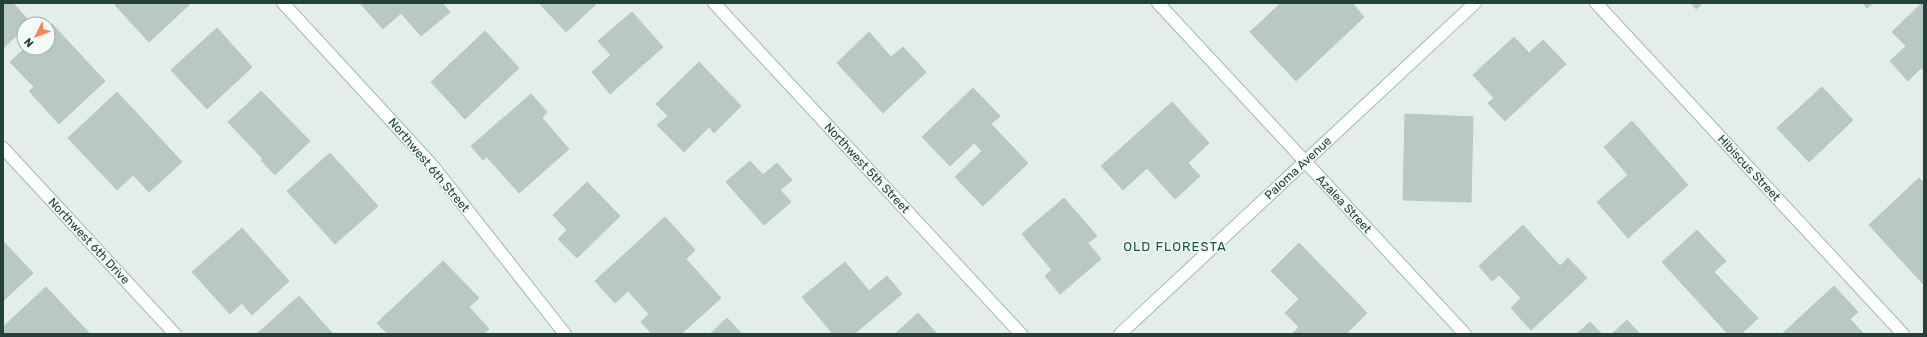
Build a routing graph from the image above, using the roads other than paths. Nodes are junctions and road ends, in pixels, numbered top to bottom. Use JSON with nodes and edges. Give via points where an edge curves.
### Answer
{"nodes":[{"id":1,"x":283,"y":3,"type":"edge"},
{"id":2,"x":714,"y":3,"type":"edge"},
{"id":3,"x":1158,"y":3,"type":"edge"},
{"id":4,"x":1475,"y":3,"type":"edge"},
{"id":5,"x":1596,"y":3,"type":"edge"},
{"id":6,"x":3,"y":148,"type":"edge"},
{"id":7,"x":1305,"y":162,"type":"junction"},
{"id":8,"x":175,"y":334,"type":"edge"},
{"id":9,"x":564,"y":334,"type":"edge"},
{"id":10,"x":1021,"y":334,"type":"edge"},
{"id":11,"x":1120,"y":334,"type":"edge"},
{"id":12,"x":1465,"y":334,"type":"edge"},
{"id":13,"x":1903,"y":334,"type":"edge"}],
"edges":[{"from":1,"to":9,"type":"street","name":"Northwest 6th Street","via":[[432,165]]},
{"from":2,"to":10,"type":"street","name":"Northwest 5th Street"},
{"from":3,"to":7,"type":"street","name":"Azalea Street"},
{"from":4,"to":7,"type":"street","name":"Paloma Avenue"},
{"from":5,"to":13,"type":"street","name":"Hibiscus Street"},
{"from":6,"to":8,"type":"street","name":"Northwest 6th Drive"},
{"from":7,"to":11,"type":"street","name":"Paloma Avenue"},
{"from":7,"to":12,"type":"street","name":"Azalea Street"}]}
